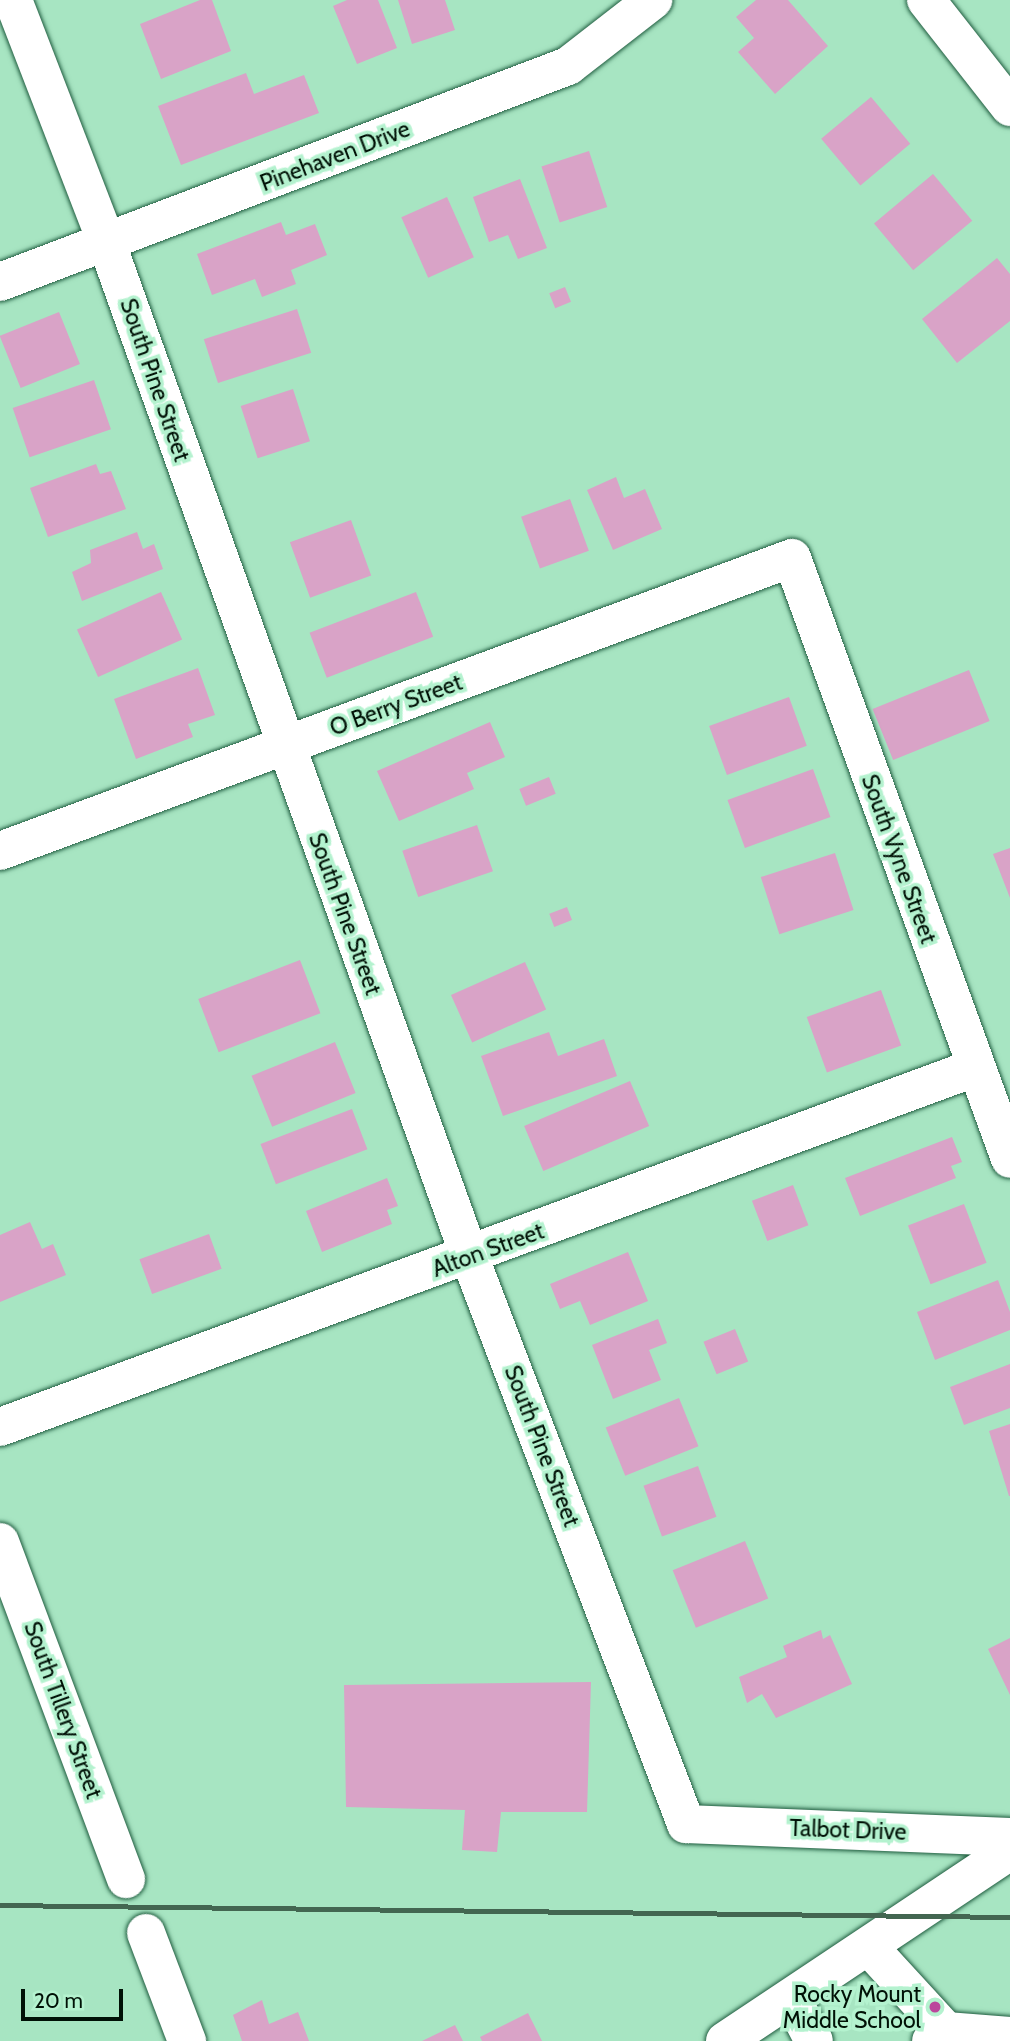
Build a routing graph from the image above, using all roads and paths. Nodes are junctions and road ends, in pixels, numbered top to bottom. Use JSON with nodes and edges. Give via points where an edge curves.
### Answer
{"nodes":[{"id":1,"x":13,"y":0,"type":"edge"},
{"id":2,"x":653,"y":0,"type":"edge"},
{"id":3,"x":926,"y":0,"type":"edge"},
{"id":4,"x":1010,"y":107,"type":"edge"},
{"id":5,"x":107,"y":244,"type":"junction"},
{"id":6,"x":0,"y":282,"type":"edge"},
{"id":7,"x":792,"y":558,"type":"joint"},
{"id":8,"x":284,"y":747,"type":"junction"},
{"id":9,"x":0,"y":851,"type":"edge"},
{"id":10,"x":974,"y":1068,"type":"junction"},
{"id":11,"x":1010,"y":1159,"type":"edge"},
{"id":12,"x":470,"y":1258,"type":"junction"},
{"id":13,"x":0,"y":1427,"type":"edge"},
{"id":14,"x":0,"y":1542,"type":"edge"},
{"id":15,"x":686,"y":1824,"type":"joint"},
{"id":16,"x":1010,"y":1837,"type":"edge"},
{"id":17,"x":1010,"y":1851,"type":"edge"},
{"id":18,"x":126,"y":1879,"type":"dead end"},
{"id":19,"x":146,"y":1933,"type":"dead end"},
{"id":20,"x":869,"y":1947,"type":"junction"},
{"id":21,"x":792,"y":1999,"type":"junction"},
{"id":22,"x":939,"y":2036,"type":"edge"},
{"id":23,"x":1010,"y":2036,"type":"edge"},
{"id":24,"x":187,"y":2041,"type":"edge"},
{"id":25,"x":725,"y":2041,"type":"edge"},
{"id":26,"x":814,"y":2041,"type":"edge"}],
"edges":[{"from":1,"to":5,"type":"street","name":"South Pine Street"},
{"from":2,"to":5,"type":"street","name":"Pinehaven Drive","via":[[568,66]]},
{"from":3,"to":4,"type":"street"},
{"from":5,"to":6,"type":"street","name":"Pinehaven Drive"},
{"from":5,"to":8,"type":"street","name":"South Pine Street"},
{"from":7,"to":8,"type":"street","name":"O Berry Street"},
{"from":7,"to":10,"type":"street","name":"South Vyne Street"},
{"from":8,"to":9,"type":"street","name":"O Berry Street"},
{"from":8,"to":12,"type":"street","name":"South Pine Street"},
{"from":10,"to":11,"type":"street","name":"South Vyne Street"},
{"from":10,"to":12,"type":"street","name":"Alton Street"},
{"from":12,"to":13,"type":"street","name":"Alton Street"},
{"from":12,"to":15,"type":"street","name":"South Pine Street"},
{"from":14,"to":18,"type":"street","name":"South Tillery Street"},
{"from":15,"to":16,"type":"street","name":"Talbot Drive"},
{"from":17,"to":20,"type":"street"},
{"from":19,"to":24,"type":"street"},
{"from":20,"to":21,"type":"street"},
{"from":20,"to":22,"type":"street"},
{"from":21,"to":25,"type":"street"},
{"from":21,"to":26,"type":"street"},
{"from":22,"to":23,"type":"street"}]}
